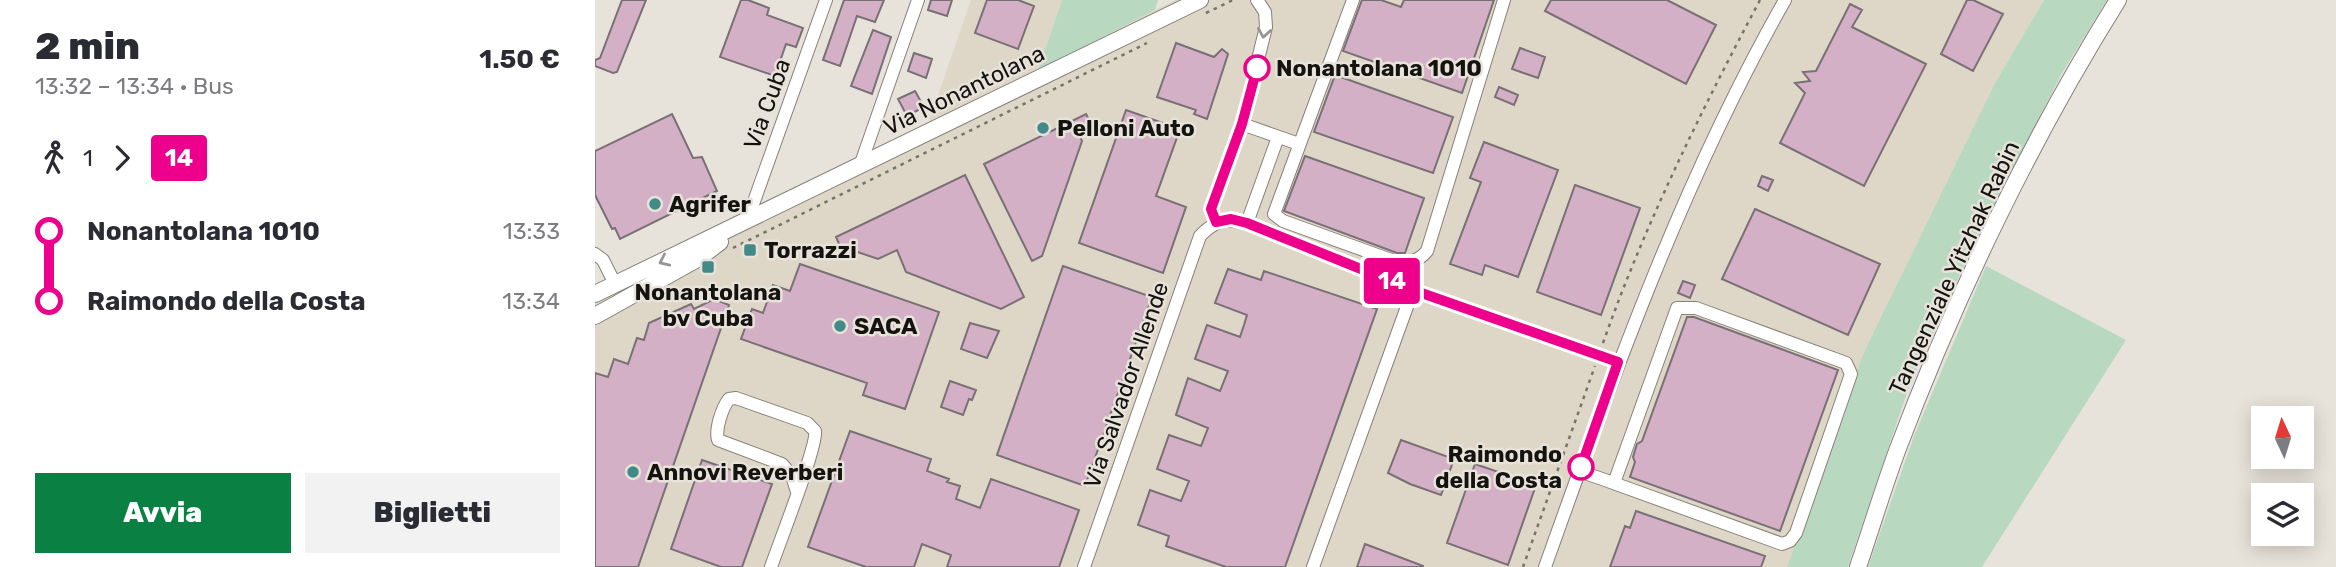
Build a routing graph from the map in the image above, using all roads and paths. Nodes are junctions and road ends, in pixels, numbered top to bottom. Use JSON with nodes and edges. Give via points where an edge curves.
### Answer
{"nodes":[{"id":1,"x":826,"y":0,"type":"edge"},
{"id":2,"x":918,"y":0,"type":"edge"},
{"id":3,"x":1200,"y":0,"type":"edge"},
{"id":4,"x":1233,"y":0,"type":"edge"},
{"id":5,"x":1257,"y":0,"type":"edge"},
{"id":6,"x":1353,"y":0,"type":"edge"},
{"id":7,"x":1504,"y":0,"type":"edge"},
{"id":8,"x":1760,"y":0,"type":"edge"},
{"id":9,"x":1785,"y":0,"type":"edge"},
{"id":10,"x":2119,"y":0,"type":"edge"},
{"id":11,"x":1197,"y":18,"type":"dead end"},
{"id":12,"x":1148,"y":43,"type":"dead end"},
{"id":13,"x":1242,"y":124,"type":"junction"},
{"id":14,"x":1278,"y":137,"type":"junction"},
{"id":15,"x":1299,"y":144,"type":"junction"},
{"id":16,"x":860,"y":166,"type":"junction"},
{"id":17,"x":747,"y":221,"type":"junction"},
{"id":18,"x":1216,"y":222,"type":"junction"},
{"id":19,"x":1247,"y":223,"type":"junction"},
{"id":20,"x":755,"y":237,"type":"dead end"},
{"id":21,"x":595,"y":254,"type":"edge"},
{"id":22,"x":615,"y":284,"type":"junction"},
{"id":23,"x":1413,"y":290,"type":"junction"},
{"id":24,"x":595,"y":294,"type":"edge"},
{"id":25,"x":599,"y":316,"type":"edge"},
{"id":26,"x":1599,"y":356,"type":"junction"},
{"id":27,"x":1618,"y":362,"type":"junction"},
{"id":28,"x":1579,"y":471,"type":"junction"},
{"id":29,"x":1614,"y":483,"type":"junction"},
{"id":30,"x":797,"y":492,"type":"junction"},
{"id":31,"x":771,"y":567,"type":"edge"},
{"id":32,"x":1084,"y":567,"type":"edge"},
{"id":33,"x":1313,"y":567,"type":"edge"},
{"id":34,"x":1523,"y":567,"type":"edge"},
{"id":35,"x":1545,"y":567,"type":"edge"},
{"id":36,"x":1858,"y":567,"type":"edge"}],
"edges":[{"from":1,"to":17,"type":"street","name":"Via Cuba"},
{"from":2,"to":16,"type":"street"},
{"from":3,"to":16,"type":"main road","name":"Via Nonantolana"},
{"from":4,"to":11,"type":"path"},
{"from":5,"to":13,"type":"street","one_way":true,"via":[[1265,12],[1266,27]]},
{"from":6,"to":15,"type":"street"},
{"from":7,"to":15,"type":"street","via":[[1431,241],[1420,259],[1394,261],[1278,219],[1275,208]]},
{"from":8,"to":26,"type":"path","via":[[1674,170],[1635,257]]},
{"from":9,"to":27,"type":"street","via":[[1692,181]]},
{"from":10,"to":36,"type":"main road","name":"Tangenziale Yitzhak Rabin","via":[[2040,136],[1975,267],[1901,441]]},
{"from":12,"to":20,"type":"path"},
{"from":13,"to":14,"type":"street"},
{"from":13,"to":18,"type":"street","via":[[1211,209]]},
{"from":14,"to":15,"type":"street"},
{"from":14,"to":19,"type":"street"},
{"from":16,"to":17,"type":"main road","name":"Via Nonantolana"},
{"from":17,"to":22,"type":"main road","name":"Via Nonantolana","one_way":true},
{"from":17,"to":25,"type":"main road","name":"Via Nonantolana","via":[[699,258]]},
{"from":18,"to":19,"type":"street"},
{"from":18,"to":32,"type":"street","name":"Via Salvador Allende","via":[[1201,236]]},
{"from":19,"to":23,"type":"street"},
{"from":21,"to":22,"type":"street"},
{"from":22,"to":24,"type":"main road","name":"Via Nonantolana"},
{"from":23,"to":26,"type":"street"},
{"from":23,"to":33,"type":"street"},
{"from":26,"to":27,"type":"street"},
{"from":26,"to":34,"type":"path"},
{"from":27,"to":28,"type":"street"},
{"from":28,"to":29,"type":"street"},
{"from":28,"to":35,"type":"street"},
{"from":29,"to":29,"type":"street","via":[[1782,544],[1790,541],[1850,369],[1846,363],[1696,308],[1677,308]]},
{"from":30,"to":30,"type":"street","via":[[816,436],[812,426],[736,398],[727,401],[718,440],[782,464]]},
{"from":30,"to":31,"type":"street"}]}
